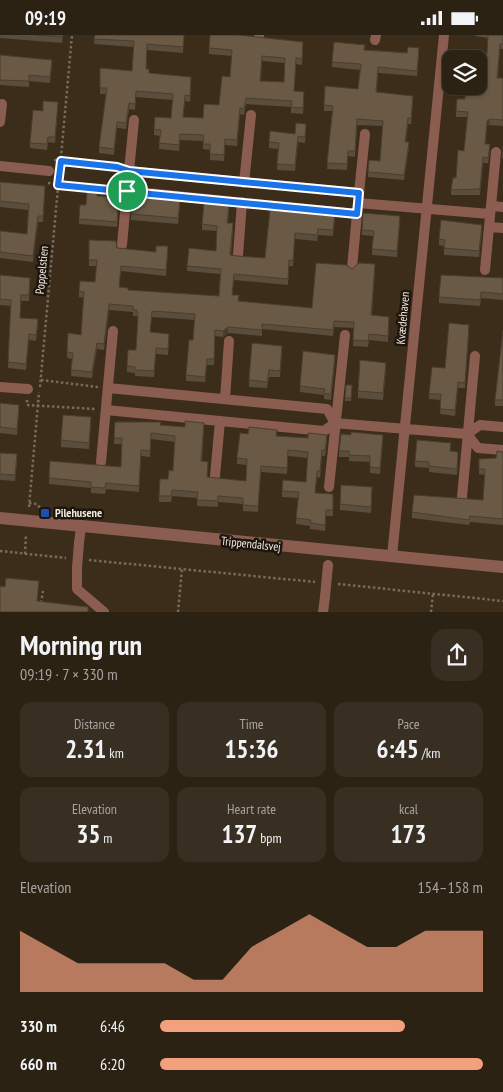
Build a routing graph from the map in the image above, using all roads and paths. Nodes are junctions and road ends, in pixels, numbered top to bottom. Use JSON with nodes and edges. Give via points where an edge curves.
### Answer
{"nodes":[{"id":1,"x":72,"y":35,"type":"edge"},
{"id":2,"x":444,"y":35,"type":"edge"},
{"id":3,"x":2,"y":104,"type":"dead end"},
{"id":4,"x":251,"y":115,"type":"dead end"},
{"id":5,"x":134,"y":120,"type":"dead end"},
{"id":6,"x":0,"y":122,"type":"edge"},
{"id":7,"x":365,"y":134,"type":"dead end"},
{"id":8,"x":496,"y":152,"type":"dead end"},
{"id":9,"x":61,"y":161,"type":"junction"},
{"id":10,"x":0,"y":166,"type":"edge"},
{"id":11,"x":49,"y":171,"type":"dead end"},
{"id":12,"x":129,"y":171,"type":"junction"},
{"id":13,"x":244,"y":183,"type":"junction"},
{"id":14,"x":58,"y":185,"type":"junction"},
{"id":15,"x":127,"y":191,"type":"junction"},
{"id":16,"x":358,"y":198,"type":"junction"},
{"id":17,"x":242,"y":202,"type":"junction"},
{"id":18,"x":503,"y":207,"type":"edge"},
{"id":19,"x":425,"y":209,"type":"junction"},
{"id":20,"x":491,"y":210,"type":"junction"},
{"id":21,"x":357,"y":214,"type":"junction"},
{"id":22,"x":489,"y":227,"type":"junction"},
{"id":23,"x":503,"y":228,"type":"edge"},
{"id":24,"x":122,"y":245,"type":"dead end"},
{"id":25,"x":238,"y":255,"type":"edge"},
{"id":26,"x":352,"y":268,"type":"edge"},
{"id":27,"x":485,"y":270,"type":"dead end"},
{"id":28,"x":113,"y":331,"type":"dead end"},
{"id":29,"x":345,"y":335,"type":"dead end"},
{"id":30,"x":229,"y":341,"type":"dead end"},
{"id":31,"x":475,"y":356,"type":"dead end"},
{"id":32,"x":40,"y":381,"type":"junction"},
{"id":33,"x":0,"y":387,"type":"edge"},
{"id":34,"x":108,"y":388,"type":"junction"},
{"id":35,"x":28,"y":389,"type":"dead end"},
{"id":36,"x":225,"y":399,"type":"junction"},
{"id":37,"x":38,"y":406,"type":"junction"},
{"id":38,"x":106,"y":410,"type":"junction"},
{"id":39,"x":220,"y":421,"type":"junction"},
{"id":40,"x":335,"y":423,"type":"junction"},
{"id":41,"x":503,"y":427,"type":"edge"},
{"id":42,"x":405,"y":429,"type":"junction"},
{"id":43,"x":468,"y":434,"type":"junction"},
{"id":44,"x":503,"y":450,"type":"edge"},
{"id":45,"x":101,"y":462,"type":"dead end"},
{"id":46,"x":215,"y":475,"type":"dead end"},
{"id":47,"x":329,"y":487,"type":"dead end"},
{"id":48,"x":462,"y":497,"type":"edge"},
{"id":49,"x":42,"y":511,"type":"dead end"},
{"id":50,"x":0,"y":518,"type":"edge"},
{"id":51,"x":81,"y":527,"type":"junction"},
{"id":52,"x":26,"y":535,"type":"dead end"},
{"id":53,"x":0,"y":551,"type":"edge"},
{"id":54,"x":330,"y":551,"type":"junction"},
{"id":55,"x":25,"y":554,"type":"junction"},
{"id":56,"x":392,"y":556,"type":"junction"},
{"id":57,"x":78,"y":562,"type":"junction"},
{"id":58,"x":503,"y":567,"type":"edge"},
{"id":59,"x":182,"y":569,"type":"junction"},
{"id":60,"x":317,"y":582,"type":"dead end"},
{"id":61,"x":336,"y":584,"type":"dead end"},
{"id":62,"x":42,"y":591,"type":"dead end"},
{"id":63,"x":432,"y":594,"type":"junction"},
{"id":64,"x":503,"y":601,"type":"edge"},
{"id":65,"x":41,"y":605,"type":"edge"},
{"id":66,"x":104,"y":612,"type":"edge"},
{"id":67,"x":178,"y":612,"type":"edge"},
{"id":68,"x":323,"y":612,"type":"edge"},
{"id":69,"x":430,"y":612,"type":"edge"}],
"edges":[{"from":1,"to":9,"type":"path","name":"Poppelstien"},
{"from":2,"to":19,"type":"street","name":"Kvædehaven"},
{"from":3,"to":6,"type":"street"},
{"from":4,"to":13,"type":"street"},
{"from":5,"to":12,"type":"street"},
{"from":7,"to":16,"type":"street"},
{"from":8,"to":20,"type":"street"},
{"from":9,"to":12,"type":"path"},
{"from":9,"to":14,"type":"path","name":"Poppelstien"},
{"from":10,"to":11,"type":"street"},
{"from":12,"to":13,"type":"street"},
{"from":12,"to":15,"type":"street"},
{"from":13,"to":16,"type":"street"},
{"from":14,"to":15,"type":"path"},
{"from":14,"to":32,"type":"path","name":"Poppelstien"},
{"from":15,"to":17,"type":"street"},
{"from":15,"to":24,"type":"street"},
{"from":16,"to":19,"type":"street"},
{"from":16,"to":21,"type":"street"},
{"from":17,"to":21,"type":"street"},
{"from":17,"to":25,"type":"street"},
{"from":18,"to":20,"type":"street"},
{"from":19,"to":20,"type":"street"},
{"from":19,"to":42,"type":"street","name":"Kvædehaven"},
{"from":20,"to":22,"type":"street"},
{"from":21,"to":26,"type":"street"},
{"from":22,"to":23,"type":"street"},
{"from":22,"to":27,"type":"street"},
{"from":28,"to":34,"type":"street"},
{"from":29,"to":40,"type":"street"},
{"from":30,"to":36,"type":"street"},
{"from":31,"to":43,"type":"street"},
{"from":32,"to":34,"type":"path"},
{"from":32,"to":37,"type":"path","name":"Poppelstien"},
{"from":33,"to":35,"type":"street"},
{"from":34,"to":36,"type":"street"},
{"from":34,"to":38,"type":"street"},
{"from":36,"to":40,"type":"street","via":[[327,409]]},
{"from":37,"to":38,"type":"path"},
{"from":37,"to":49,"type":"path","name":"Poppelstien","via":[[29,505],[37,504]]},
{"from":38,"to":39,"type":"street"},
{"from":38,"to":45,"type":"street"},
{"from":39,"to":40,"type":"street","via":[[324,431]]},
{"from":39,"to":46,"type":"street"},
{"from":40,"to":42,"type":"street"},
{"from":40,"to":47,"type":"street"},
{"from":41,"to":43,"type":"street","via":[[480,425]]},
{"from":42,"to":43,"type":"street"},
{"from":42,"to":56,"type":"street","name":"Kvædehaven"},
{"from":43,"to":44,"type":"street","via":[[478,447]]},
{"from":43,"to":48,"type":"street"},
{"from":50,"to":51,"type":"street","name":"Trippendalsvej"},
{"from":51,"to":54,"type":"street","name":"Trippendalsvej"},
{"from":51,"to":57,"type":"street","bridge":true},
{"from":52,"to":55,"type":"path"},
{"from":53,"to":55,"type":"path"},
{"from":54,"to":56,"type":"street","name":"Trippendalsvej"},
{"from":54,"to":68,"type":"street","bridge":true},
{"from":55,"to":57,"type":"path"},
{"from":56,"to":58,"type":"street","name":"Trippendalsvej"},
{"from":57,"to":59,"type":"path"},
{"from":57,"to":66,"type":"street","via":[[78,589]]},
{"from":59,"to":60,"type":"path"},
{"from":59,"to":67,"type":"path"},
{"from":61,"to":63,"type":"path"},
{"from":62,"to":65,"type":"path"},
{"from":63,"to":64,"type":"path"},
{"from":63,"to":69,"type":"path"}]}
